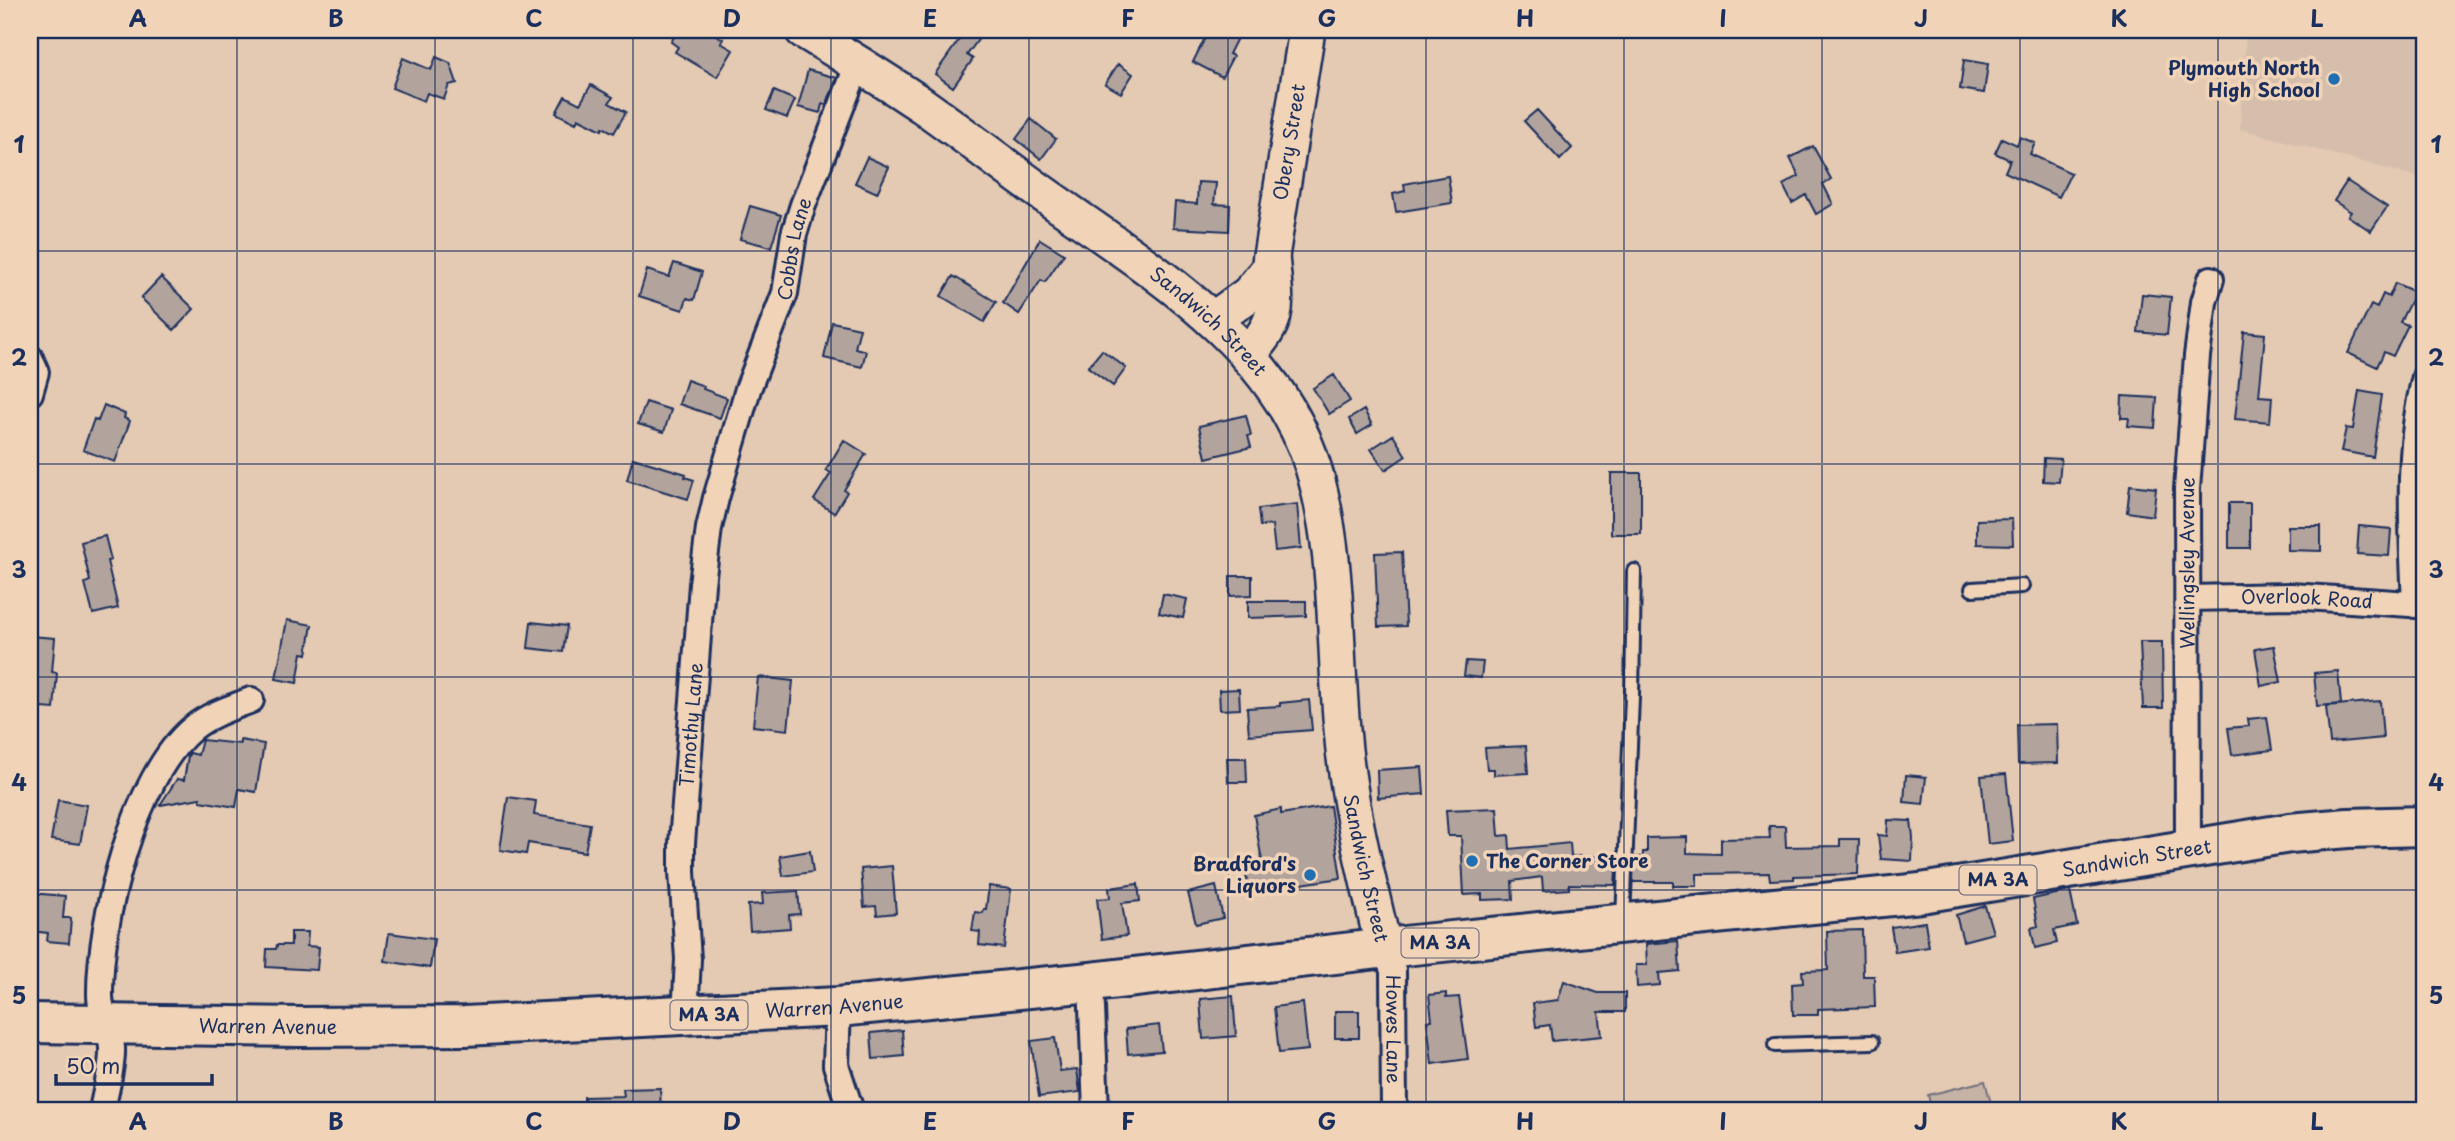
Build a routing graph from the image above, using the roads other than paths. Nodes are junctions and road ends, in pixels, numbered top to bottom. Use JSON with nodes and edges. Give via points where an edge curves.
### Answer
{"nodes":[{"id":1,"x":803,"y":30,"type":"edge"},
{"id":2,"x":1307,"y":30,"type":"edge"},
{"id":3,"x":858,"y":64,"type":"junction"},
{"id":4,"x":1271,"y":256,"type":"junction"},
{"id":5,"x":2211,"y":279,"type":"dead end"},
{"id":6,"x":1213,"y":320,"type":"junction"},
{"id":7,"x":1247,"y":355,"type":"junction"},
{"id":8,"x":30,"y":358,"type":"edge"},
{"id":9,"x":2425,"y":377,"type":"edge"},
{"id":10,"x":30,"y":393,"type":"edge"},
{"id":11,"x":733,"y":435,"type":"joint"},
{"id":12,"x":1634,"y":570,"type":"dead end"},
{"id":13,"x":2022,"y":586,"type":"dead end"},
{"id":14,"x":1972,"y":589,"type":"dead end"},
{"id":15,"x":2188,"y":598,"type":"junction"},
{"id":16,"x":2420,"y":605,"type":"edge"},
{"id":17,"x":251,"y":700,"type":"dead end"},
{"id":18,"x":2425,"y":826,"type":"edge"},
{"id":19,"x":2188,"y":848,"type":"junction"},
{"id":20,"x":1623,"y":923,"type":"junction"},
{"id":21,"x":1384,"y":949,"type":"junction"},
{"id":22,"x":1091,"y":982,"type":"junction"},
{"id":23,"x":838,"y":1007,"type":"junction"},
{"id":24,"x":685,"y":1016,"type":"junction"},
{"id":25,"x":30,"y":1023,"type":"edge"},
{"id":26,"x":104,"y":1024,"type":"junction"},
{"id":27,"x":1872,"y":1042,"type":"dead end"},
{"id":28,"x":1774,"y":1045,"type":"dead end"},
{"id":29,"x":102,"y":1111,"type":"edge"},
{"id":30,"x":851,"y":1111,"type":"edge"},
{"id":31,"x":1096,"y":1111,"type":"edge"},
{"id":32,"x":1394,"y":1111,"type":"edge"}],
"edges":[{"from":1,"to":3,"type":"main road","name":"Sandwich Street"},
{"from":2,"to":4,"type":"main road","name":"Obery Street"},
{"from":3,"to":6,"type":"main road","name":"Sandwich Street","via":[[960,132]]},
{"from":3,"to":11,"type":"street","name":"Cobbs Lane","via":[[803,205],[785,293]]},
{"from":4,"to":6,"type":"main road","name":"Obery Street","via":[[1269,269],[1255,288]]},
{"from":4,"to":7,"type":"main road","name":"Obery Street","via":[[1275,307],[1271,326]]},
{"from":5,"to":15,"type":"street","name":"Wellingsley Avenue","via":[[2204,302],[2191,421]]},
{"from":6,"to":7,"type":"main road","name":"Sandwich Street"},
{"from":7,"to":21,"type":"main road","name":"Sandwich Street","via":[[1295,423],[1321,496],[1334,598],[1346,770]]},
{"from":8,"to":10,"type":"street","via":[[36,372]]},
{"from":9,"to":16,"type":"street","via":[[2412,453]]},
{"from":11,"to":24,"type":"street","name":"Timothy Lane","via":[[709,528],[692,697],[682,843],[688,959]]},
{"from":12,"to":20,"type":"lane"},
{"from":13,"to":14,"type":"lane"},
{"from":15,"to":16,"type":"street","name":"Overlook Road","via":[[2291,596]]},
{"from":15,"to":19,"type":"street","name":"Wellingsley Avenue"},
{"from":17,"to":26,"type":"street","via":[[218,712],[191,729],[170,751],[149,790],[126,849],[109,919],[100,997]]},
{"from":18,"to":19,"type":"main road","name":"Sandwich Street","number":"MA 3A","via":[[2290,833]]},
{"from":19,"to":20,"type":"main road","name":"Sandwich Street","number":"MA 3A","via":[[1921,893]]},
{"from":20,"to":21,"type":"main road","name":"Sandwich Street","number":"MA 3A"},
{"from":21,"to":22,"type":"main road","name":"Warren Avenue","number":"MA 3A"},
{"from":21,"to":32,"type":"street","name":"Howes Lane","via":[[1393,970]]},
{"from":22,"to":23,"type":"main road","name":"Warren Avenue","number":"MA 3A"},
{"from":22,"to":31,"type":"street"},
{"from":23,"to":24,"type":"main road","name":"Warren Avenue","number":"MA 3A"},
{"from":23,"to":30,"type":"street","via":[[836,1065]]},
{"from":24,"to":26,"type":"main road","name":"Warren Avenue","number":"MA 3A","via":[[385,1027]]},
{"from":25,"to":26,"type":"main road","name":"Warren Avenue","number":"MA 3A"},
{"from":26,"to":29,"type":"street","via":[[112,1047]]},
{"from":27,"to":28,"type":"lane"}]}
